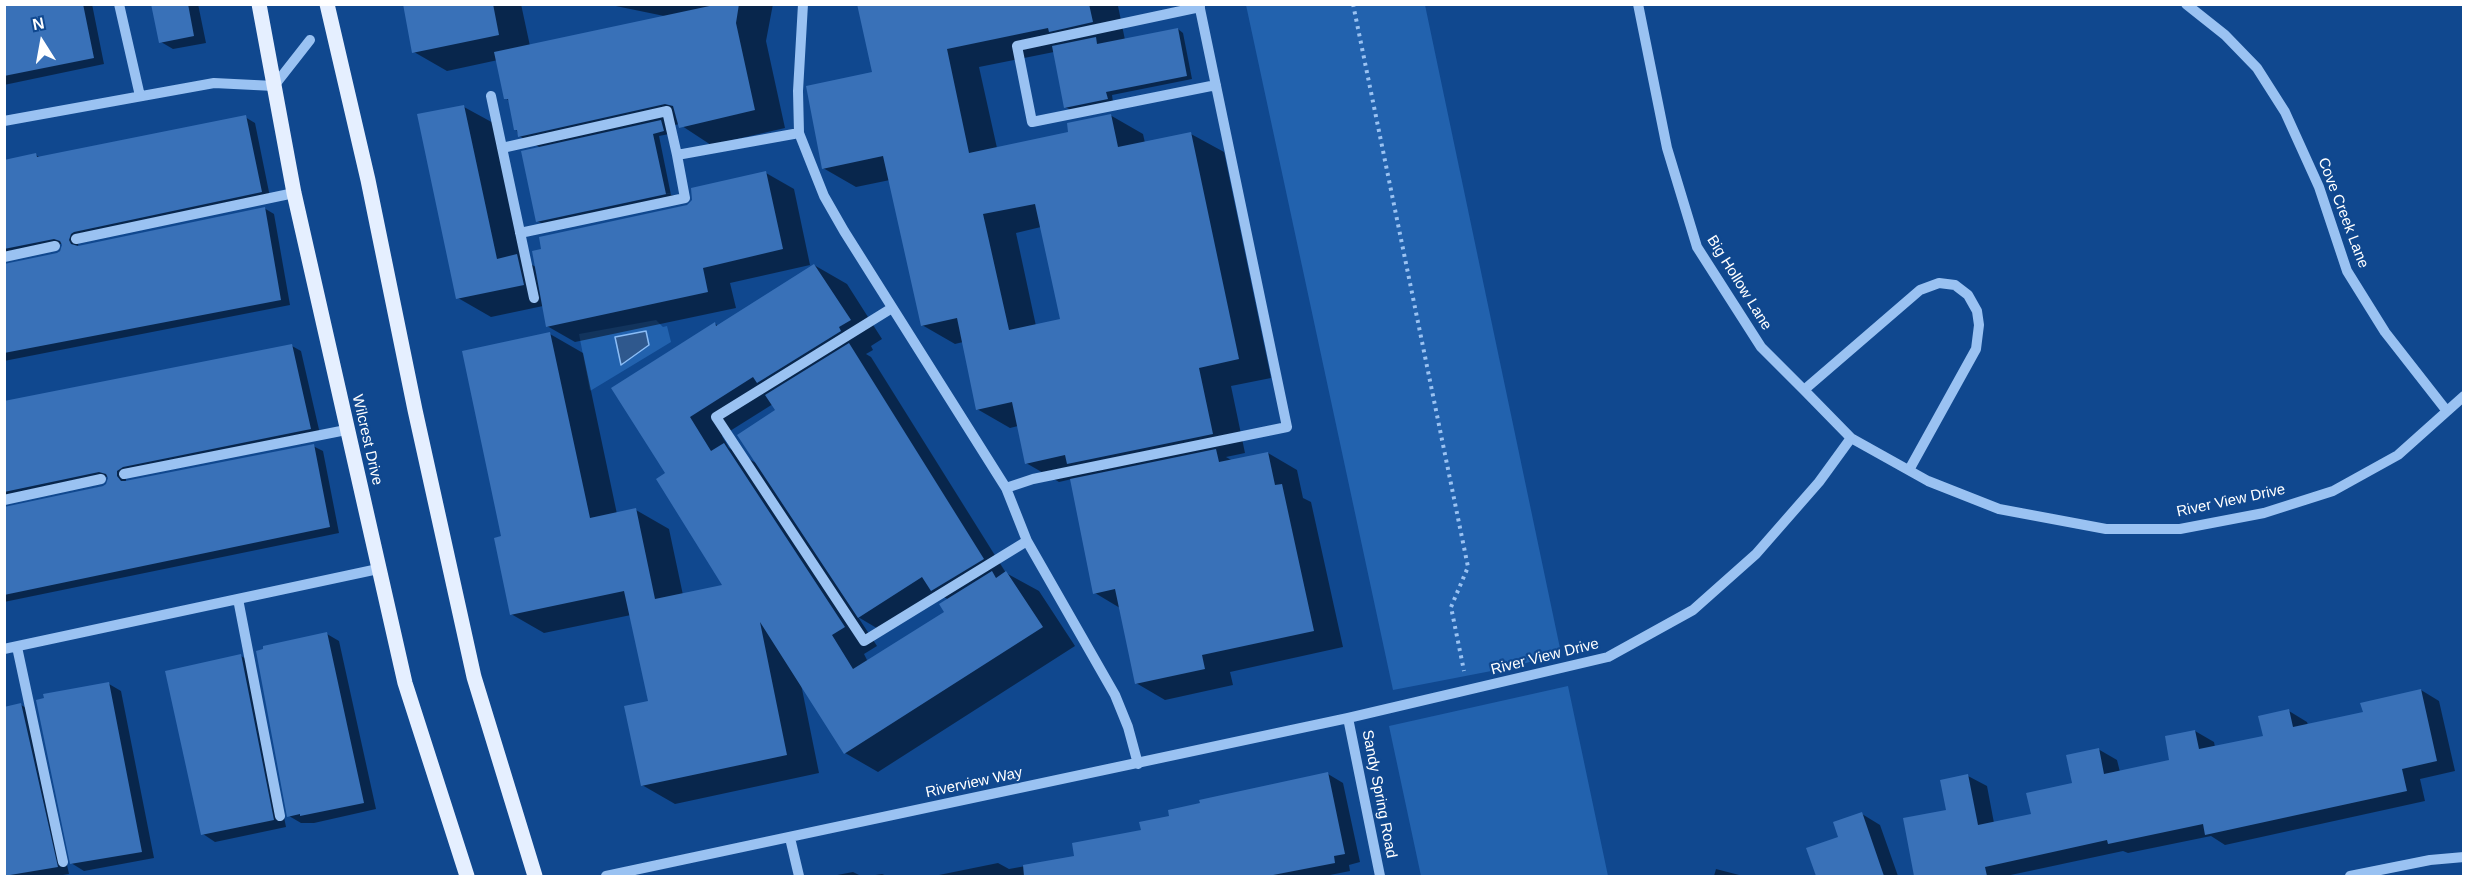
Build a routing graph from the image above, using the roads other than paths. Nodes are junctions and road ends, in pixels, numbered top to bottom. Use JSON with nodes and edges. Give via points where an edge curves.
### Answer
{"nodes":[{"id":1,"x":119,"y":4,"type":"edge"},
{"id":2,"x":259,"y":4,"type":"edge"},
{"id":3,"x":327,"y":4,"type":"edge"},
{"id":4,"x":803,"y":4,"type":"edge"},
{"id":5,"x":1638,"y":4,"type":"edge"},
{"id":6,"x":2186,"y":4,"type":"edge"},
{"id":7,"x":1199,"y":6,"type":"edge"},
{"id":8,"x":310,"y":40,"type":"dead end"},
{"id":9,"x":1216,"y":85,"type":"junction"},
{"id":10,"x":274,"y":86,"type":"junction"},
{"id":11,"x":140,"y":96,"type":"junction"},
{"id":12,"x":491,"y":96,"type":"dead end"},
{"id":13,"x":4,"y":122,"type":"edge"},
{"id":14,"x":799,"y":133,"type":"junction"},
{"id":15,"x":502,"y":148,"type":"junction"},
{"id":16,"x":677,"y":155,"type":"junction"},
{"id":17,"x":294,"y":193,"type":"junction"},
{"id":18,"x":520,"y":233,"type":"junction"},
{"id":19,"x":76,"y":239,"type":"dead end"},
{"id":20,"x":55,"y":246,"type":"dead end"},
{"id":21,"x":4,"y":257,"type":"edge"},
{"id":22,"x":534,"y":298,"type":"dead end"},
{"id":23,"x":892,"y":308,"type":"junction"},
{"id":24,"x":1804,"y":390,"type":"junction"},
{"id":25,"x":2463,"y":396,"type":"edge"},
{"id":26,"x":2446,"y":410,"type":"junction"},
{"id":27,"x":346,"y":429,"type":"junction"},
{"id":28,"x":1851,"y":438,"type":"junction"},
{"id":29,"x":1909,"y":470,"type":"junction"},
{"id":30,"x":124,"y":474,"type":"dead end"},
{"id":31,"x":100,"y":478,"type":"dead end"},
{"id":32,"x":1006,"y":488,"type":"junction"},
{"id":33,"x":4,"y":500,"type":"edge"},
{"id":34,"x":1027,"y":541,"type":"junction"},
{"id":35,"x":378,"y":569,"type":"junction"},
{"id":36,"x":238,"y":599,"type":"junction"},
{"id":37,"x":17,"y":647,"type":"junction"},
{"id":38,"x":4,"y":649,"type":"edge"},
{"id":39,"x":1348,"y":718,"type":"junction"},
{"id":40,"x":1138,"y":764,"type":"junction"},
{"id":41,"x":280,"y":816,"type":"dead end"},
{"id":42,"x":790,"y":838,"type":"junction"},
{"id":43,"x":2463,"y":857,"type":"edge"},
{"id":44,"x":63,"y":862,"type":"dead end"},
{"id":45,"x":467,"y":876,"type":"edge"},
{"id":46,"x":535,"y":876,"type":"edge"},
{"id":47,"x":606,"y":876,"type":"edge"},
{"id":48,"x":799,"y":876,"type":"edge"},
{"id":49,"x":1377,"y":876,"type":"edge"},
{"id":50,"x":2350,"y":876,"type":"edge"}],
"edges":[{"from":1,"to":11,"type":"street"},
{"from":2,"to":10,"type":"main road","name":"Wilcrest Drive"},
{"from":3,"to":46,"type":"main road","via":[[474,677]]},
{"from":4,"to":14,"type":"street"},
{"from":5,"to":24,"type":"street","name":"Big Hollow Lane","via":[[1667,148],[1697,247],[1761,347]]},
{"from":6,"to":26,"type":"street","name":"Cove Creek Lane","via":[[2225,35],[2257,68],[2285,112],[2319,187],[2347,271],[2385,332]]},
{"from":7,"to":9,"type":"street"},
{"from":7,"to":9,"type":"street","via":[[1017,46],[1032,122]]},
{"from":8,"to":10,"type":"street"},
{"from":9,"to":32,"type":"street","via":[[1287,427],[1033,479]]},
{"from":10,"to":11,"type":"street","via":[[214,82]]},
{"from":10,"to":17,"type":"main road","name":"Wilcrest Drive"},
{"from":11,"to":13,"type":"street"},
{"from":12,"to":15,"type":"street"},
{"from":14,"to":16,"type":"street"},
{"from":14,"to":23,"type":"street","via":[[824,196]]},
{"from":15,"to":16,"type":"street","via":[[667,111]]},
{"from":15,"to":18,"type":"street"},
{"from":16,"to":18,"type":"street","via":[[685,198]]},
{"from":17,"to":19,"type":"street"},
{"from":17,"to":27,"type":"main road","name":"Wilcrest Drive"},
{"from":18,"to":22,"type":"street"},
{"from":20,"to":21,"type":"street"},
{"from":23,"to":32,"type":"street"},
{"from":23,"to":34,"type":"street","via":[[716,417],[864,641]]},
{"from":24,"to":28,"type":"street","name":"Big Hollow Lane"},
{"from":24,"to":29,"type":"street","via":[[1920,290],[1939,283],[1955,285],[1968,295],[1977,311],[1976,349]]},
{"from":25,"to":26,"type":"street","name":"River View Drive"},
{"from":26,"to":29,"type":"street","name":"River View Drive","via":[[2398,455],[2332,491],[2264,513],[2180,529],[2106,529],[2000,509]]},
{"from":27,"to":30,"type":"street"},
{"from":27,"to":35,"type":"main road","name":"Wilcrest Drive"},
{"from":28,"to":29,"type":"street","name":"River View Drive"},
{"from":28,"to":39,"type":"street","name":"River View Drive","via":[[1819,482],[1756,554],[1693,610],[1608,657]]},
{"from":31,"to":33,"type":"street"},
{"from":32,"to":34,"type":"street"},
{"from":34,"to":40,"type":"street","via":[[1115,695]]},
{"from":35,"to":36,"type":"street"},
{"from":35,"to":45,"type":"main road","name":"Wilcrest Drive","via":[[405,683]]},
{"from":36,"to":37,"type":"street"},
{"from":36,"to":41,"type":"street"},
{"from":37,"to":38,"type":"street"},
{"from":37,"to":44,"type":"street"},
{"from":39,"to":40,"type":"street","name":"Riverview Way"},
{"from":39,"to":49,"type":"street","name":"Sandy Spring Road"},
{"from":40,"to":42,"type":"street","name":"Riverview Way"},
{"from":42,"to":47,"type":"street","name":"Riverview Way"},
{"from":42,"to":48,"type":"street"},
{"from":43,"to":50,"type":"street"}]}
